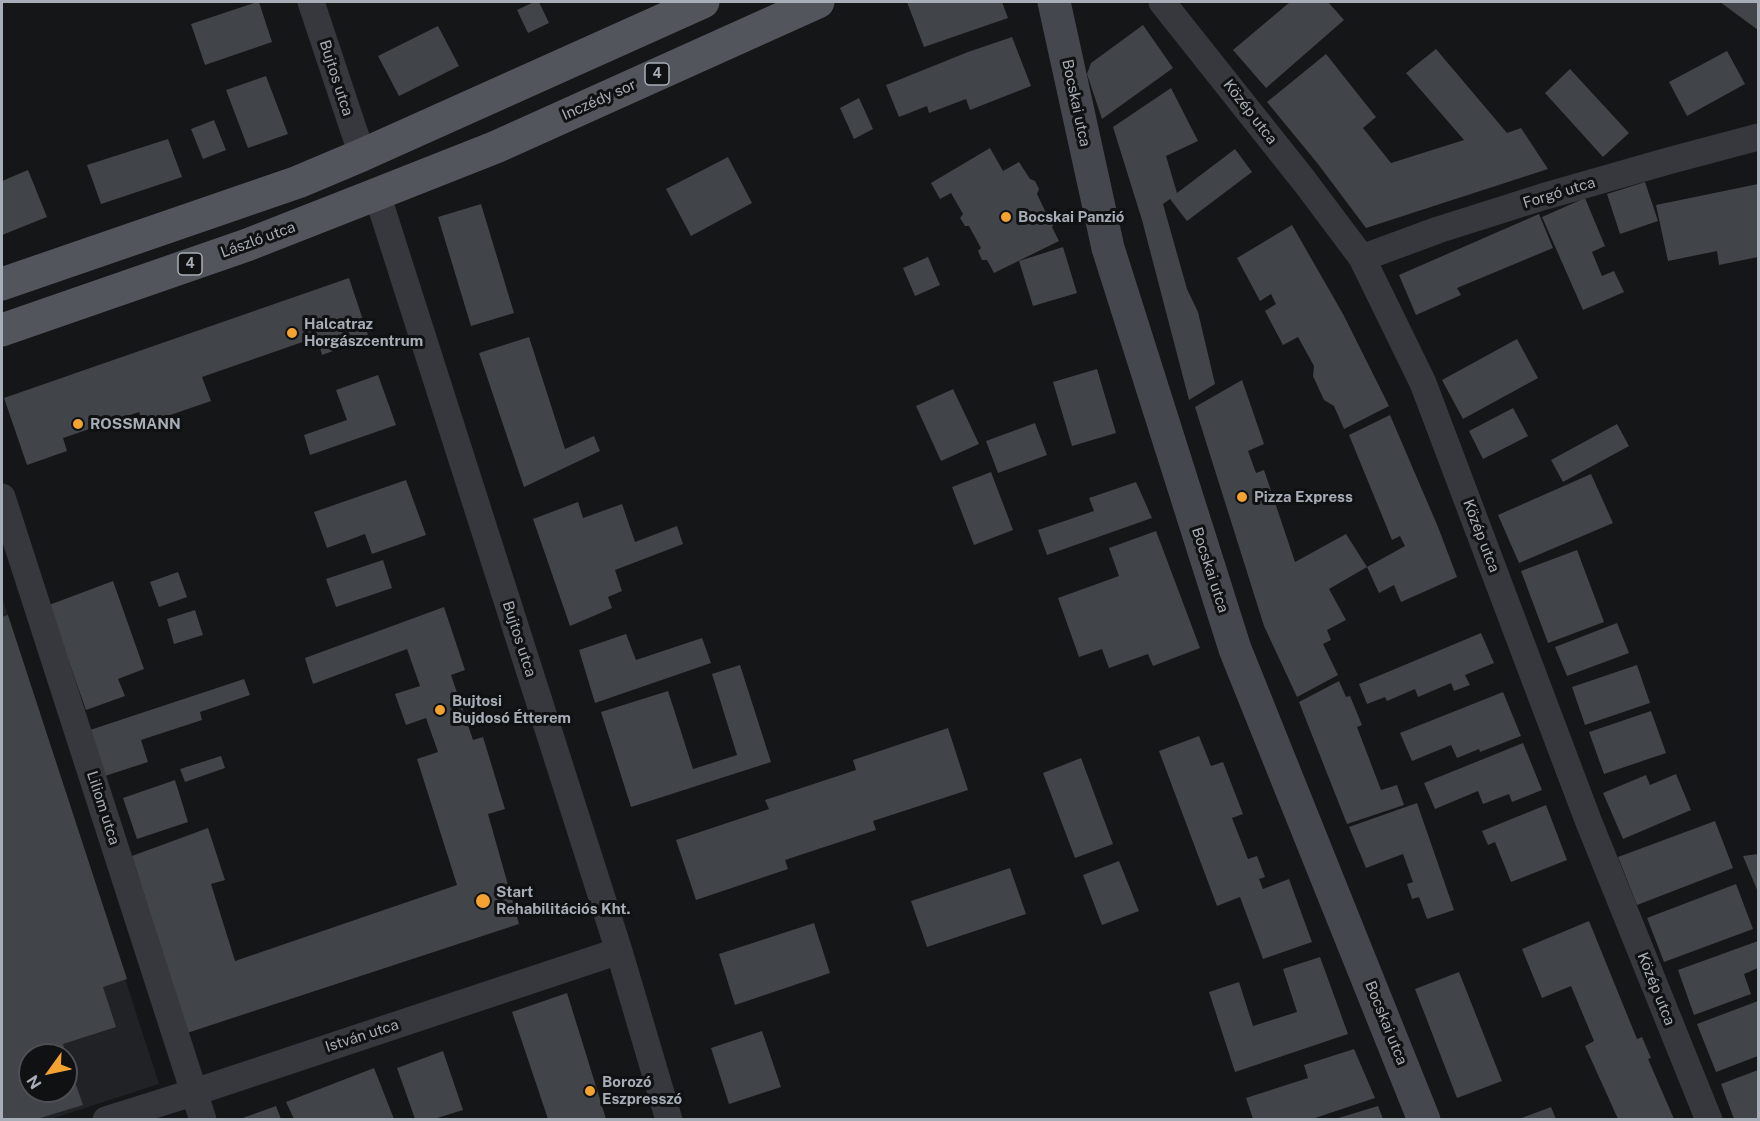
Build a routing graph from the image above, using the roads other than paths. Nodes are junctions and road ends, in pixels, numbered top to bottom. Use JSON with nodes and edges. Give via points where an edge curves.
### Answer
{"nodes":[{"id":1,"x":311,"y":2,"type":"edge"},
{"id":2,"x":703,"y":2,"type":"edge"},
{"id":3,"x":818,"y":2,"type":"edge"},
{"id":4,"x":1054,"y":2,"type":"edge"},
{"id":5,"x":1162,"y":2,"type":"edge"},
{"id":6,"x":1758,"y":137,"type":"edge"},
{"id":7,"x":362,"y":155,"type":"junction"},
{"id":8,"x":377,"y":194,"type":"junction"},
{"id":9,"x":1362,"y":258,"type":"junction"},
{"id":10,"x":2,"y":284,"type":"edge"},
{"id":11,"x":2,"y":330,"type":"edge"},
{"id":12,"x":2,"y":497,"type":"edge"},
{"id":13,"x":619,"y":951,"type":"junction"},
{"id":14,"x":195,"y":1092,"type":"junction"},
{"id":15,"x":106,"y":1119,"type":"edge"},
{"id":16,"x":203,"y":1119,"type":"edge"},
{"id":17,"x":669,"y":1119,"type":"edge"},
{"id":18,"x":1424,"y":1119,"type":"edge"},
{"id":19,"x":1709,"y":1119,"type":"edge"}],
"edges":[{"from":1,"to":7,"type":"street","name":"Bujtos utca"},
{"from":2,"to":7,"type":"main road"},
{"from":3,"to":8,"type":"main road","name":"Inczédy sor","number":"4","via":[[496,147]]},
{"from":4,"to":18,"type":"street","name":"Bocskai utca","via":[[1108,248],[1235,649]]},
{"from":5,"to":9,"type":"street","name":"Közép utca"},
{"from":6,"to":9,"type":"street","name":"Forgó utca","via":[[1542,197]]},
{"from":7,"to":10,"type":"main road","via":[[298,182]]},
{"from":8,"to":11,"type":"main road","name":"László utca","number":"4","via":[[246,245]]},
{"from":8,"to":13,"type":"street","name":"Bujtos utca"},
{"from":9,"to":19,"type":"street","name":"Közép utca","via":[[1423,383],[1588,820]]},
{"from":12,"to":14,"type":"street","name":"Liliom utca"},
{"from":13,"to":14,"type":"street","name":"István utca"},
{"from":13,"to":17,"type":"street","name":"Bujtos utca"},
{"from":14,"to":15,"type":"street","name":"István utca"},
{"from":14,"to":16,"type":"street","name":"Liliom utca"}]}
